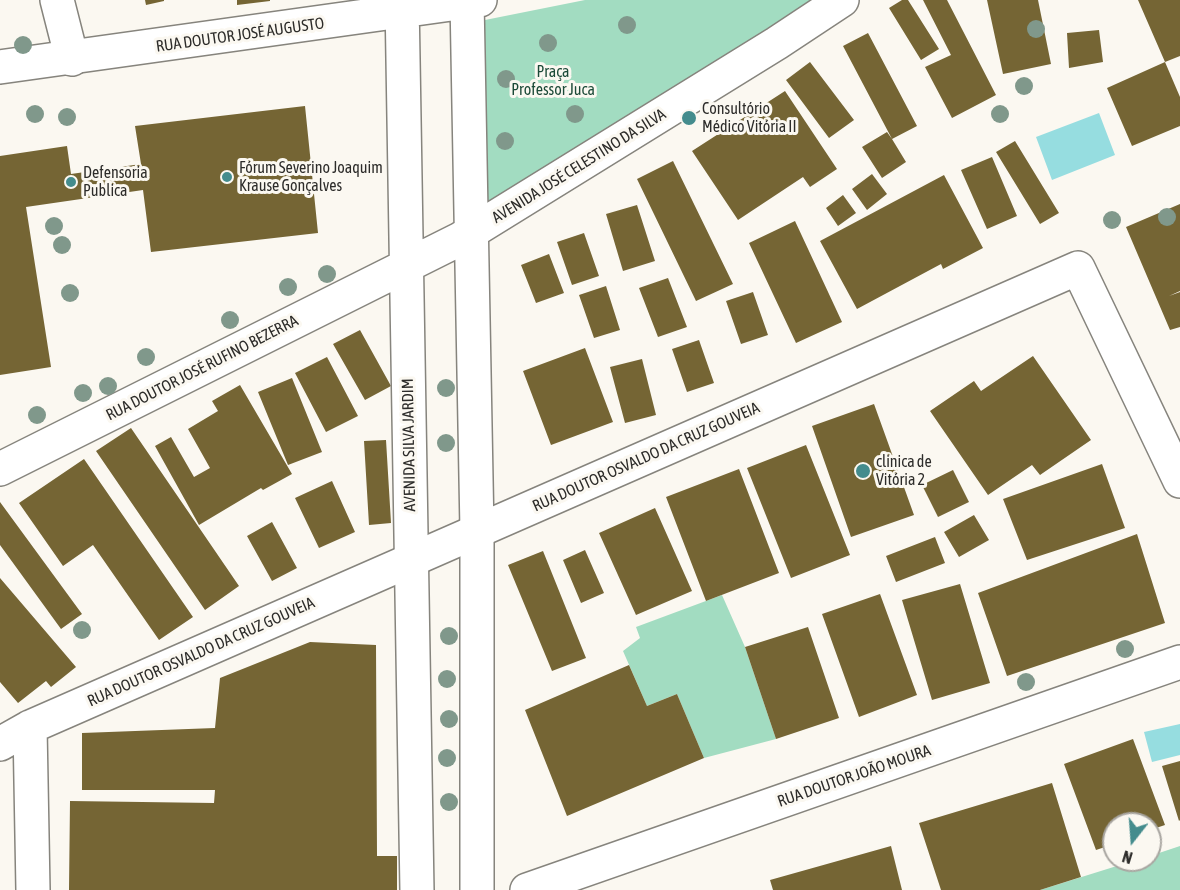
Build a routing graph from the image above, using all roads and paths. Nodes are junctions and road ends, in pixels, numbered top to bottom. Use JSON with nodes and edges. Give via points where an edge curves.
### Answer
{"nodes":[{"id":1,"x":57,"y":0,"type":"edge"},
{"id":2,"x":842,"y":0,"type":"edge"},
{"id":3,"x":472,"y":1,"type":"edge"},
{"id":4,"x":402,"y":6,"type":"edge"},
{"id":5,"x":72,"y":59,"type":"junction"},
{"id":6,"x":0,"y":67,"type":"edge"},
{"id":7,"x":472,"y":232,"type":"junction"},
{"id":8,"x":405,"y":268,"type":"junction"},
{"id":9,"x":0,"y":469,"type":"edge"},
{"id":10,"x":1180,"y":481,"type":"edge"},
{"id":11,"x":477,"y":531,"type":"junction"},
{"id":12,"x":411,"y":559,"type":"junction"},
{"id":13,"x":1180,"y":663,"type":"edge"},
{"id":14,"x":30,"y":728,"type":"junction"},
{"id":15,"x":0,"y":744,"type":"edge"},
{"id":16,"x":33,"y":890,"type":"edge"},
{"id":17,"x":417,"y":890,"type":"edge"},
{"id":18,"x":477,"y":890,"type":"edge"},
{"id":19,"x":527,"y":890,"type":"edge"}],
"edges":[{"from":1,"to":5,"type":"main road"},
{"from":2,"to":7,"type":"main road","name":"AVENIDA JOSÉ CELESTINO DA SILVA"},
{"from":3,"to":4,"type":"main road","name":"RUA DOUTOR JOSÉ AUGUSTO"},
{"from":3,"to":7,"type":"main road"},
{"from":4,"to":5,"type":"main road","name":"RUA DOUTOR JOSÉ AUGUSTO"},
{"from":4,"to":8,"type":"main road","name":"AVENIDA SILVA JARDIM"},
{"from":5,"to":6,"type":"main road","name":"RUA DOUTOR JOSÉ AUGUSTO"},
{"from":7,"to":8,"type":"main road","name":"AVENIDA JOSÉ CELESTINO DA SILVA"},
{"from":7,"to":11,"type":"main road"},
{"from":8,"to":9,"type":"main road","name":"RUA DOUTOR JOSÉ RUFINO BEZERRA"},
{"from":8,"to":12,"type":"main road","name":"AVENIDA SILVA JARDIM"},
{"from":10,"to":11,"type":"main road","name":"RUA DOUTOR OSVALDO DA CRUZ GOUVEIA","via":[[1078,268]]},
{"from":11,"to":12,"type":"main road","name":"RUA DOUTOR OSVALDO DA CRUZ GOUVEIA"},
{"from":11,"to":18,"type":"main road"},
{"from":12,"to":14,"type":"main road","name":"RUA DOUTOR OSVALDO DA CRUZ GOUVEIA"},
{"from":12,"to":17,"type":"main road","name":"AVENIDA SILVA JARDIM"},
{"from":13,"to":19,"type":"main road","name":"RUA DOUTOR JOÃO MOURA"},
{"from":14,"to":15,"type":"main road","name":"RUA DOUTOR OSVALDO DA CRUZ GOUVEIA"},
{"from":14,"to":16,"type":"main road"}]}
